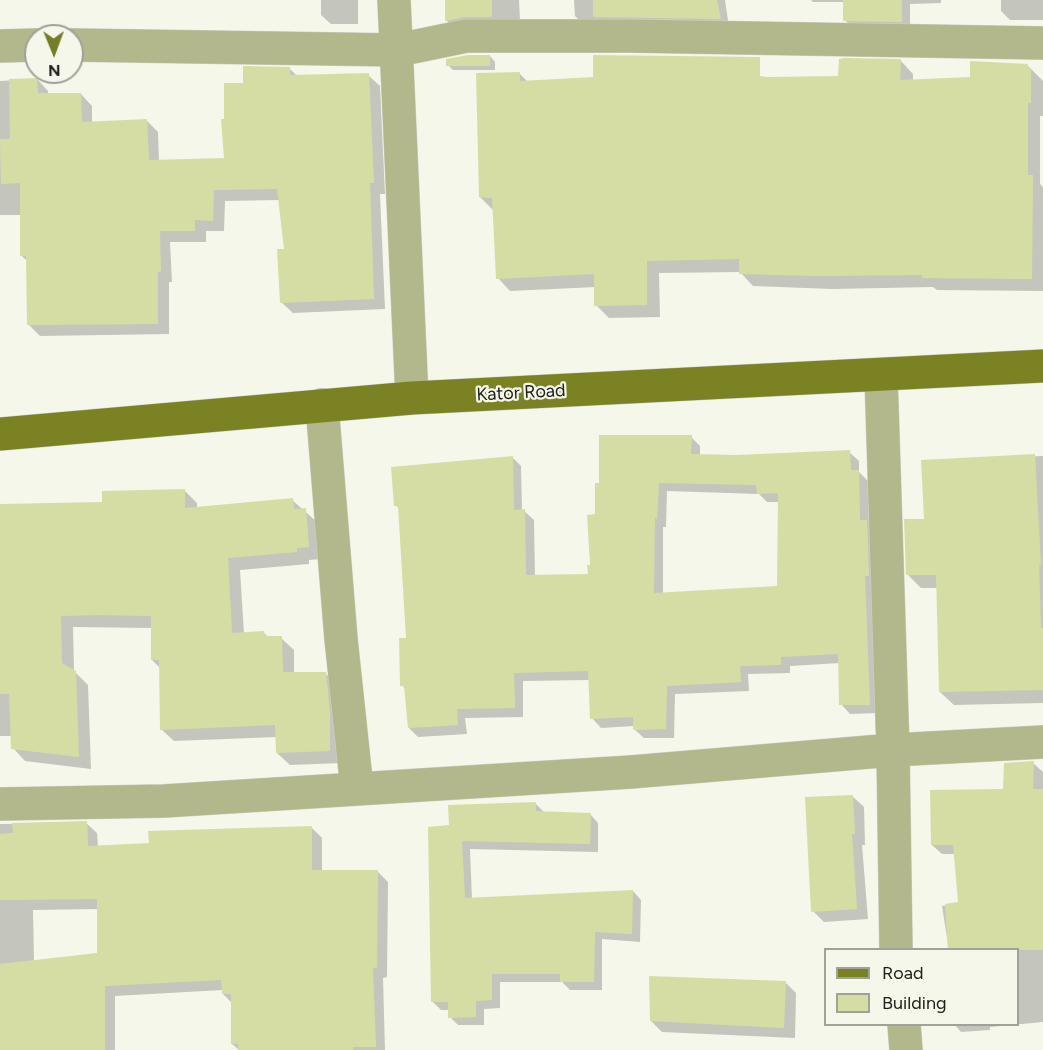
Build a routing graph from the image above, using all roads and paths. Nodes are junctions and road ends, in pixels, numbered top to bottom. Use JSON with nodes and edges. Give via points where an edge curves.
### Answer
{"nodes":[{"id":1,"x":394,"y":0,"type":"edge"},
{"id":2,"x":1043,"y":43,"type":"edge"},
{"id":3,"x":24,"y":45,"type":"edge"},
{"id":4,"x":84,"y":45,"type":"edge"},
{"id":5,"x":0,"y":46,"type":"edge"},
{"id":6,"x":398,"y":50,"type":"junction"},
{"id":7,"x":1043,"y":366,"type":"edge"},
{"id":8,"x":881,"y":375,"type":"junction"},
{"id":9,"x":412,"y":398,"type":"junction"},
{"id":10,"x":322,"y":405,"type":"junction"},
{"id":11,"x":0,"y":434,"type":"edge"},
{"id":12,"x":1043,"y":741,"type":"edge"},
{"id":13,"x":893,"y":750,"type":"junction"},
{"id":14,"x":357,"y":789,"type":"junction"},
{"id":15,"x":0,"y":804,"type":"edge"},
{"id":16,"x":896,"y":948,"type":"edge"},
{"id":17,"x":903,"y":1026,"type":"edge"},
{"id":18,"x":906,"y":1050,"type":"edge"}],
"edges":[{"from":1,"to":6,"type":"street"},
{"from":2,"to":6,"type":"street","via":[[466,36]]},
{"from":3,"to":5,"type":"street"},
{"from":4,"to":6,"type":"street"},
{"from":6,"to":9,"type":"street"},
{"from":7,"to":8,"type":"main road","name":"Kator Road"},
{"from":8,"to":9,"type":"main road","name":"Kator Road"},
{"from":8,"to":13,"type":"street"},
{"from":9,"to":10,"type":"main road","name":"Kator Road"},
{"from":10,"to":11,"type":"main road","name":"Kator Road"},
{"from":10,"to":14,"type":"street"},
{"from":12,"to":13,"type":"street"},
{"from":13,"to":14,"type":"street","via":[[619,773]]},
{"from":13,"to":16,"type":"street"},
{"from":14,"to":15,"type":"street","via":[[164,801]]},
{"from":17,"to":18,"type":"street"}]}
